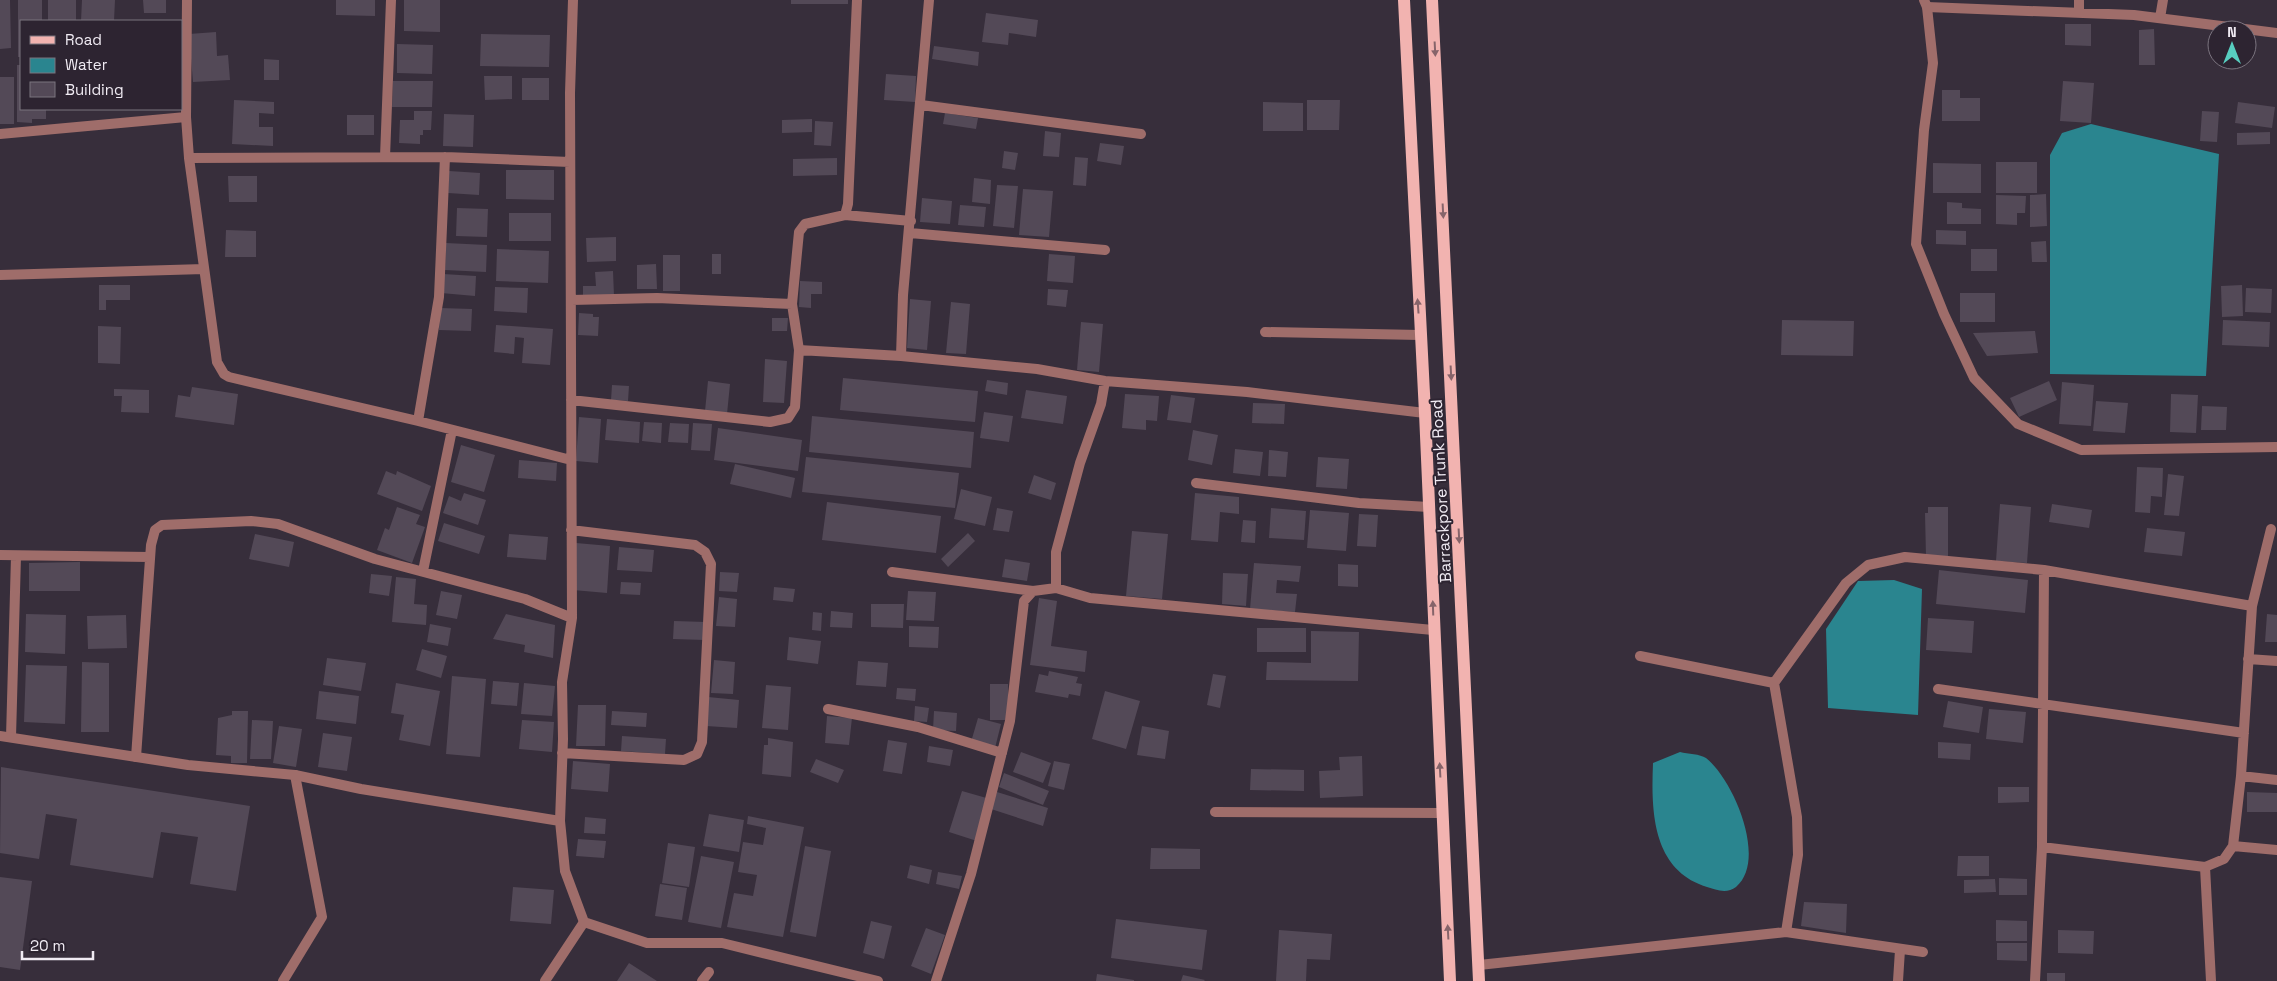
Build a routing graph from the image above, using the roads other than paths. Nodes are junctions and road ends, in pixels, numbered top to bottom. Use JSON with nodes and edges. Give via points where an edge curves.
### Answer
{"nodes":[{"id":1,"x":187,"y":0,"type":"edge"},
{"id":2,"x":391,"y":0,"type":"edge"},
{"id":3,"x":573,"y":0,"type":"edge"},
{"id":4,"x":857,"y":0,"type":"edge"},
{"id":5,"x":929,"y":0,"type":"edge"},
{"id":6,"x":1404,"y":0,"type":"edge"},
{"id":7,"x":1432,"y":0,"type":"edge"},
{"id":8,"x":2080,"y":0,"type":"edge"},
{"id":9,"x":2163,"y":0,"type":"edge"},
{"id":10,"x":1925,"y":4,"type":"edge"},
{"id":11,"x":2079,"y":12,"type":"junction"},
{"id":12,"x":2160,"y":18,"type":"junction"},
{"id":13,"x":2277,"y":33,"type":"edge"},
{"id":14,"x":921,"y":105,"type":"junction"},
{"id":15,"x":186,"y":117,"type":"junction"},
{"id":16,"x":0,"y":134,"type":"edge"},
{"id":17,"x":1141,"y":134,"type":"dead end"},
{"id":18,"x":385,"y":157,"type":"junction"},
{"id":19,"x":445,"y":157,"type":"junction"},
{"id":20,"x":188,"y":158,"type":"junction"},
{"id":21,"x":570,"y":162,"type":"junction"},
{"id":22,"x":845,"y":215,"type":"junction"},
{"id":23,"x":911,"y":221,"type":"junction"},
{"id":24,"x":910,"y":233,"type":"junction"},
{"id":25,"x":1105,"y":250,"type":"dead end"},
{"id":26,"x":204,"y":269,"type":"junction"},
{"id":27,"x":0,"y":275,"type":"edge"},
{"id":28,"x":571,"y":300,"type":"junction"},
{"id":29,"x":792,"y":304,"type":"junction"},
{"id":30,"x":1265,"y":332,"type":"dead end"},
{"id":31,"x":1420,"y":335,"type":"junction"},
{"id":32,"x":799,"y":350,"type":"junction"},
{"id":33,"x":900,"y":356,"type":"junction"},
{"id":34,"x":1105,"y":381,"type":"junction"},
{"id":35,"x":571,"y":400,"type":"junction"},
{"id":36,"x":1425,"y":413,"type":"junction"},
{"id":37,"x":418,"y":421,"type":"junction"},
{"id":38,"x":452,"y":430,"type":"junction"},
{"id":39,"x":2277,"y":447,"type":"edge"},
{"id":40,"x":571,"y":460,"type":"junction"},
{"id":41,"x":1196,"y":483,"type":"dead end"},
{"id":42,"x":1429,"y":508,"type":"junction"},
{"id":43,"x":2272,"y":529,"type":"dead end"},
{"id":44,"x":571,"y":530,"type":"junction"},
{"id":45,"x":0,"y":555,"type":"edge"},
{"id":46,"x":16,"y":556,"type":"junction"},
{"id":47,"x":150,"y":557,"type":"junction"},
{"id":48,"x":2044,"y":570,"type":"junction"},
{"id":49,"x":423,"y":571,"type":"junction"},
{"id":50,"x":892,"y":572,"type":"dead end"},
{"id":51,"x":1056,"y":588,"type":"junction"},
{"id":52,"x":1033,"y":591,"type":"junction"},
{"id":53,"x":2252,"y":606,"type":"junction"},
{"id":54,"x":572,"y":618,"type":"junction"},
{"id":55,"x":1434,"y":630,"type":"junction"},
{"id":56,"x":1640,"y":656,"type":"dead end"},
{"id":57,"x":2248,"y":659,"type":"junction"},
{"id":58,"x":2277,"y":662,"type":"edge"},
{"id":59,"x":1774,"y":683,"type":"junction"},
{"id":60,"x":1938,"y":689,"type":"dead end"},
{"id":61,"x":2042,"y":704,"type":"junction"},
{"id":62,"x":828,"y":709,"type":"dead end"},
{"id":63,"x":2244,"y":733,"type":"junction"},
{"id":64,"x":5,"y":737,"type":"edge"},
{"id":65,"x":562,"y":753,"type":"junction"},
{"id":66,"x":1002,"y":753,"type":"junction"},
{"id":67,"x":136,"y":757,"type":"junction"},
{"id":68,"x":295,"y":775,"type":"junction"},
{"id":69,"x":2241,"y":776,"type":"junction"},
{"id":70,"x":2277,"y":780,"type":"edge"},
{"id":71,"x":1215,"y":812,"type":"dead end"},
{"id":72,"x":1442,"y":813,"type":"junction"},
{"id":73,"x":560,"y":820,"type":"junction"},
{"id":74,"x":2233,"y":846,"type":"junction"},
{"id":75,"x":2042,"y":847,"type":"junction"},
{"id":76,"x":2277,"y":850,"type":"edge"},
{"id":77,"x":2205,"y":867,"type":"junction"},
{"id":78,"x":584,"y":922,"type":"junction"},
{"id":79,"x":1786,"y":932,"type":"junction"},
{"id":80,"x":1900,"y":950,"type":"junction"},
{"id":81,"x":1923,"y":952,"type":"dead end"},
{"id":82,"x":1479,"y":965,"type":"junction"},
{"id":83,"x":709,"y":972,"type":"dead end"},
{"id":84,"x":283,"y":981,"type":"edge"},
{"id":85,"x":546,"y":981,"type":"edge"},
{"id":86,"x":702,"y":981,"type":"edge"},
{"id":87,"x":878,"y":981,"type":"edge"},
{"id":88,"x":936,"y":981,"type":"edge"},
{"id":89,"x":1450,"y":981,"type":"edge"},
{"id":90,"x":1480,"y":981,"type":"edge"},
{"id":91,"x":1898,"y":981,"type":"edge"},
{"id":92,"x":2035,"y":981,"type":"edge"},
{"id":93,"x":2211,"y":981,"type":"edge"}],
"edges":[{"from":1,"to":15,"type":"street"},
{"from":2,"to":18,"type":"street"},
{"from":3,"to":21,"type":"street"},
{"from":4,"to":22,"type":"street"},
{"from":5,"to":14,"type":"street"},
{"from":31,"to":6,"type":"main road","name":"Barrackpore Trunk Road","one_way":true},
{"from":7,"to":82,"type":"main road","name":"Barrackpore Trunk Road","one_way":true},
{"from":8,"to":11,"type":"street"},
{"from":9,"to":12,"type":"street"},
{"from":10,"to":11,"type":"street"},
{"from":10,"to":39,"type":"street","via":[[1933,63],[1924,130],[1916,244],[1974,378],[2018,424],[2081,450]]},
{"from":11,"to":12,"type":"street"},
{"from":12,"to":13,"type":"street"},
{"from":14,"to":17,"type":"street"},
{"from":14,"to":23,"type":"street"},
{"from":15,"to":16,"type":"street"},
{"from":15,"to":20,"type":"street"},
{"from":18,"to":19,"type":"street"},
{"from":18,"to":20,"type":"street"},
{"from":19,"to":21,"type":"street"},
{"from":19,"to":37,"type":"street","via":[[439,297]]},
{"from":20,"to":26,"type":"street"},
{"from":21,"to":28,"type":"street"},
{"from":22,"to":23,"type":"street"},
{"from":22,"to":29,"type":"street","via":[[805,224],[799,232]]},
{"from":23,"to":24,"type":"street"},
{"from":24,"to":25,"type":"street"},
{"from":24,"to":33,"type":"street"},
{"from":26,"to":27,"type":"street"},
{"from":26,"to":37,"type":"street","via":[[217,362],[224,374]]},
{"from":28,"to":29,"type":"street","via":[[657,298]]},
{"from":28,"to":35,"type":"street"},
{"from":29,"to":32,"type":"street"},
{"from":30,"to":31,"type":"street"},
{"from":31,"to":36,"type":"main road","name":"Barrackpore Trunk Road"},
{"from":32,"to":33,"type":"street"},
{"from":32,"to":35,"type":"street","via":[[795,408],[788,418],[770,422]]},
{"from":33,"to":34,"type":"street","via":[[1037,369]]},
{"from":34,"to":36,"type":"street","via":[[1247,392]]},
{"from":34,"to":51,"type":"street","via":[[1056,552]]},
{"from":35,"to":40,"type":"street"},
{"from":36,"to":42,"type":"main road","name":"Barrackpore Trunk Road"},
{"from":37,"to":38,"type":"street"},
{"from":38,"to":40,"type":"street"},
{"from":38,"to":49,"type":"street"},
{"from":40,"to":44,"type":"street"},
{"from":41,"to":42,"type":"street"},
{"from":55,"to":42,"type":"main road","name":"Barrackpore Trunk Road","one_way":true},
{"from":43,"to":53,"type":"street"},
{"from":44,"to":54,"type":"street"},
{"from":44,"to":65,"type":"street","via":[[695,544],[705,552],[711,564],[702,742],[697,754],[684,760]]},
{"from":45,"to":46,"type":"street"},
{"from":46,"to":47,"type":"street"},
{"from":46,"to":64,"type":"street"},
{"from":47,"to":49,"type":"street","via":[[152,536],[162,525],[251,521],[278,524],[375,559]]},
{"from":47,"to":67,"type":"street"},
{"from":48,"to":53,"type":"street"},
{"from":48,"to":59,"type":"street","via":[[1906,557],[1868,565],[1846,584]]},
{"from":48,"to":61,"type":"street"},
{"from":49,"to":54,"type":"street","via":[[525,599]]},
{"from":50,"to":52,"type":"street"},
{"from":51,"to":52,"type":"street"},
{"from":51,"to":55,"type":"street","via":[[1090,598]]},
{"from":52,"to":66,"type":"street","via":[[1024,601],[1011,712]]},
{"from":53,"to":57,"type":"street"},
{"from":54,"to":65,"type":"street","via":[[562,682]]},
{"from":72,"to":55,"type":"main road","name":"Barrackpore Trunk Road","one_way":true},
{"from":56,"to":59,"type":"street"},
{"from":57,"to":58,"type":"street"},
{"from":57,"to":63,"type":"street"},
{"from":59,"to":79,"type":"street","via":[[1797,817],[1798,855]]},
{"from":60,"to":61,"type":"street"},
{"from":61,"to":63,"type":"street"},
{"from":61,"to":75,"type":"street"},
{"from":62,"to":66,"type":"street","via":[[918,727]]},
{"from":63,"to":69,"type":"street"},
{"from":64,"to":67,"type":"street"},
{"from":65,"to":73,"type":"street"},
{"from":66,"to":88,"type":"street","via":[[971,874]]},
{"from":67,"to":68,"type":"street"},
{"from":68,"to":73,"type":"street","via":[[361,789]]},
{"from":68,"to":84,"type":"street","via":[[322,917]]},
{"from":69,"to":70,"type":"street"},
{"from":69,"to":74,"type":"street"},
{"from":71,"to":72,"type":"street"},
{"from":89,"to":72,"type":"main road","name":"Barrackpore Trunk Road","one_way":true},
{"from":73,"to":78,"type":"street","via":[[565,871]]},
{"from":74,"to":76,"type":"street"},
{"from":74,"to":77,"type":"street","via":[[2224,859]]},
{"from":75,"to":77,"type":"street"},
{"from":75,"to":92,"type":"street"},
{"from":77,"to":93,"type":"street"},
{"from":78,"to":85,"type":"street"},
{"from":78,"to":87,"type":"street","via":[[647,943],[722,943]]},
{"from":79,"to":80,"type":"street"},
{"from":79,"to":82,"type":"street"},
{"from":80,"to":81,"type":"street"},
{"from":80,"to":91,"type":"street"},
{"from":82,"to":90,"type":"main road","name":"Barrackpore Trunk Road"},
{"from":83,"to":86,"type":"street"}]}
